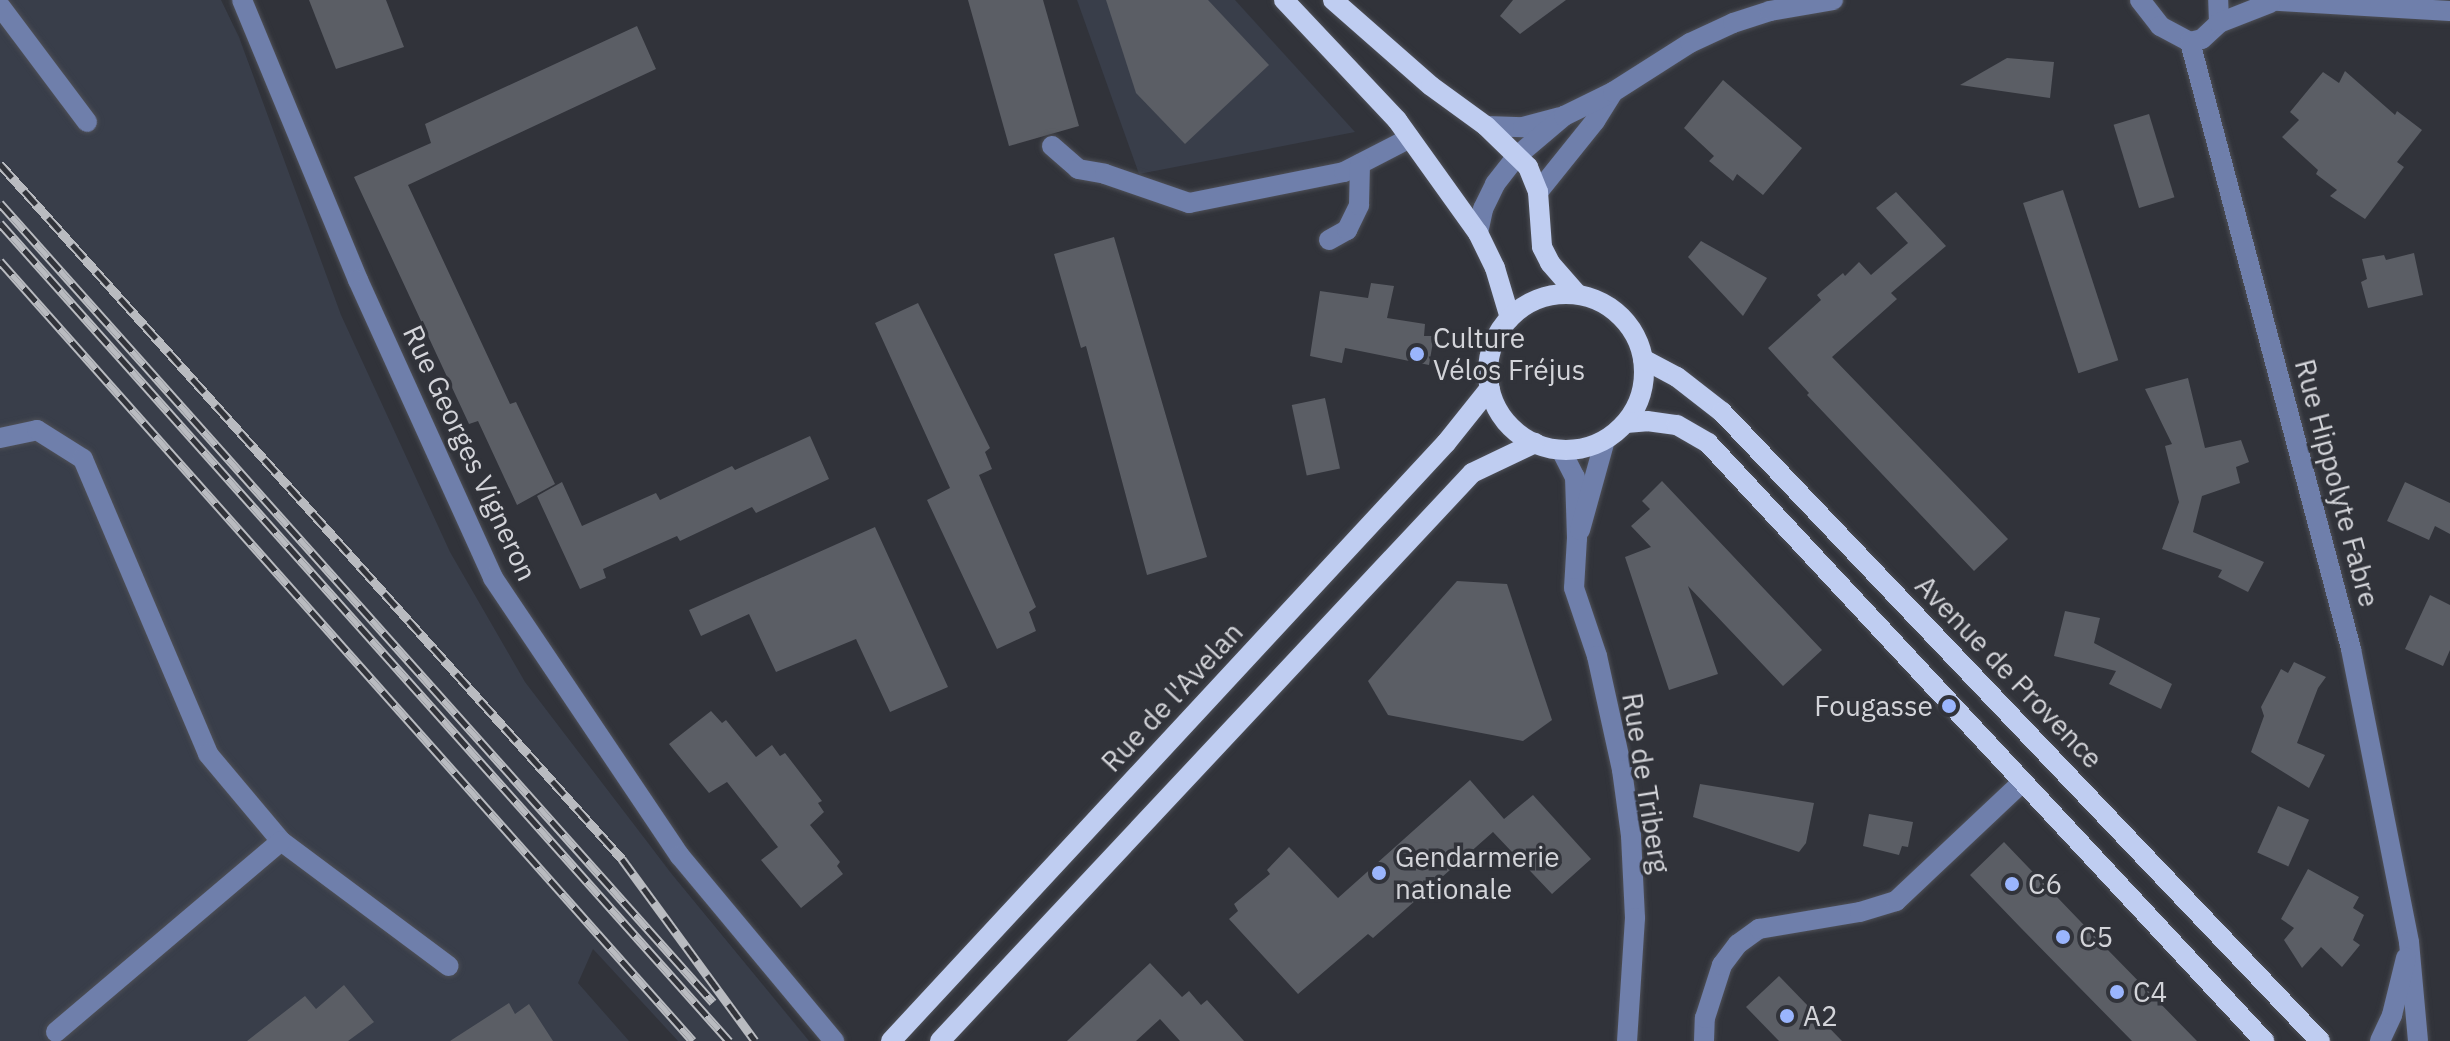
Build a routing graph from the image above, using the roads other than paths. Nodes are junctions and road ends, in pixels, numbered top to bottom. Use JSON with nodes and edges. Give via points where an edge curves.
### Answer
{"nodes":[{"id":1,"x":1284,"y":0,"type":"edge"},
{"id":2,"x":1333,"y":0,"type":"edge"},
{"id":3,"x":1833,"y":0,"type":"edge"},
{"id":4,"x":2140,"y":0,"type":"edge"},
{"id":5,"x":2218,"y":0,"type":"edge"},
{"id":6,"x":2266,"y":1,"type":"edge"},
{"id":7,"x":248,"y":4,"type":"edge"},
{"id":8,"x":0,"y":6,"type":"edge"},
{"id":9,"x":2450,"y":11,"type":"edge"},
{"id":10,"x":2219,"y":23,"type":"junction"},
{"id":11,"x":2190,"y":42,"type":"junction"},
{"id":12,"x":1613,"y":92,"type":"junction"},
{"id":13,"x":1564,"y":116,"type":"junction"},
{"id":14,"x":87,"y":122,"type":"dead end"},
{"id":15,"x":1486,"y":126,"type":"junction"},
{"id":16,"x":1410,"y":138,"type":"junction"},
{"id":17,"x":1052,"y":146,"type":"dead end"},
{"id":18,"x":1517,"y":156,"type":"junction"},
{"id":19,"x":1360,"y":164,"type":"junction"},
{"id":20,"x":1538,"y":192,"type":"junction"},
{"id":21,"x":1478,"y":233,"type":"junction"},
{"id":22,"x":1329,"y":240,"type":"dead end"},
{"id":23,"x":1577,"y":294,"type":"junction"},
{"id":24,"x":1510,"y":318,"type":"junction"},
{"id":25,"x":1643,"y":359,"type":"junction"},
{"id":26,"x":1490,"y":388,"type":"junction"},
{"id":27,"x":1626,"y":423,"type":"junction"},
{"id":28,"x":0,"y":438,"type":"edge"},
{"id":29,"x":1605,"y":440,"type":"junction"},
{"id":30,"x":1535,"y":443,"type":"junction"},
{"id":31,"x":1561,"y":450,"type":"junction"},
{"id":32,"x":1577,"y":538,"type":"junction"},
{"id":33,"x":2021,"y":783,"type":"junction"},
{"id":34,"x":281,"y":841,"type":"junction"},
{"id":35,"x":2409,"y":942,"type":"junction"},
{"id":36,"x":449,"y":966,"type":"dead end"},
{"id":37,"x":56,"y":1032,"type":"dead end"},
{"id":38,"x":834,"y":1041,"type":"edge"},
{"id":39,"x":891,"y":1041,"type":"edge"},
{"id":40,"x":940,"y":1041,"type":"edge"},
{"id":41,"x":1627,"y":1041,"type":"edge"},
{"id":42,"x":1704,"y":1041,"type":"edge"},
{"id":43,"x":2264,"y":1041,"type":"edge"},
{"id":44,"x":2320,"y":1041,"type":"edge"},
{"id":45,"x":2380,"y":1041,"type":"edge"},
{"id":46,"x":2418,"y":1041,"type":"edge"}],
"edges":[{"from":1,"to":16,"type":"main road"},
{"from":2,"to":15,"type":"main road","via":[[1431,86]]},
{"from":3,"to":12,"type":"street","via":[[1733,23],[1690,43]]},
{"from":4,"to":11,"type":"street","via":[[2160,26]]},
{"from":5,"to":10,"type":"street"},
{"from":6,"to":9,"type":"street"},
{"from":6,"to":10,"type":"street"},
{"from":7,"to":38,"type":"street","name":"Rue Georges Vigneron","via":[[358,280],[493,578],[680,856]]},
{"from":8,"to":14,"type":"street"},
{"from":10,"to":11,"type":"street","via":[[2202,39]]},
{"from":11,"to":35,"type":"street","name":"Rue Hippolyte Fabre","via":[[2351,649]]},
{"from":12,"to":13,"type":"street"},
{"from":12,"to":20,"type":"street"},
{"from":13,"to":15,"type":"street","via":[[1523,127]]},
{"from":13,"to":18,"type":"street"},
{"from":15,"to":18,"type":"main road"},
{"from":16,"to":19,"type":"street"},
{"from":16,"to":21,"type":"main road"},
{"from":17,"to":19,"type":"street","via":[[1078,169],[1189,203],[1344,172]]},
{"from":18,"to":20,"type":"main road"},
{"from":18,"to":21,"type":"street","via":[[1489,196]]},
{"from":19,"to":22,"type":"street","via":[[1359,205],[1347,230]]},
{"from":20,"to":23,"type":"main road","via":[[1542,247]]},
{"from":21,"to":24,"type":"main road"},
{"from":23,"to":24,"type":"main road","via":[[1540,298]]},
{"from":23,"to":25,"type":"main road","via":[[1621,316]]},
{"from":24,"to":26,"type":"main road","via":[[1491,350]]},
{"from":25,"to":27,"type":"main road","via":[[1638,404]]},
{"from":25,"to":44,"type":"main road","name":"Avenue de Provence","via":[[1722,412]]},
{"from":26,"to":30,"type":"main road","via":[[1506,421]]},
{"from":26,"to":39,"type":"main road","name":"Rue de l'Avelan","via":[[1446,443]]},
{"from":27,"to":29,"type":"main road"},
{"from":27,"to":33,"type":"main road","via":[[1677,425],[1708,443]]},
{"from":28,"to":34,"type":"street","via":[[37,430],[83,459],[208,754]]},
{"from":29,"to":31,"type":"main road"},
{"from":29,"to":32,"type":"street","name":"Rue de Triberg"},
{"from":30,"to":31,"type":"main road"},
{"from":30,"to":40,"type":"main road","via":[[1472,473]]},
{"from":31,"to":32,"type":"street","name":"Rue de Triberg","via":[[1575,477]]},
{"from":32,"to":41,"type":"street","name":"Rue de Triberg","via":[[1574,588],[1597,656],[1631,836],[1635,918]]},
{"from":33,"to":42,"type":"street","via":[[1896,901],[1759,929],[1738,944],[1722,965],[1705,1018]]},
{"from":33,"to":43,"type":"main road"},
{"from":34,"to":36,"type":"street"},
{"from":34,"to":37,"type":"street"},
{"from":35,"to":45,"type":"street","name":"Rue Hippolyte Fabre","via":[[2392,1015]]},
{"from":35,"to":46,"type":"street","name":"Rue Hippolyte Fabre"}]}
